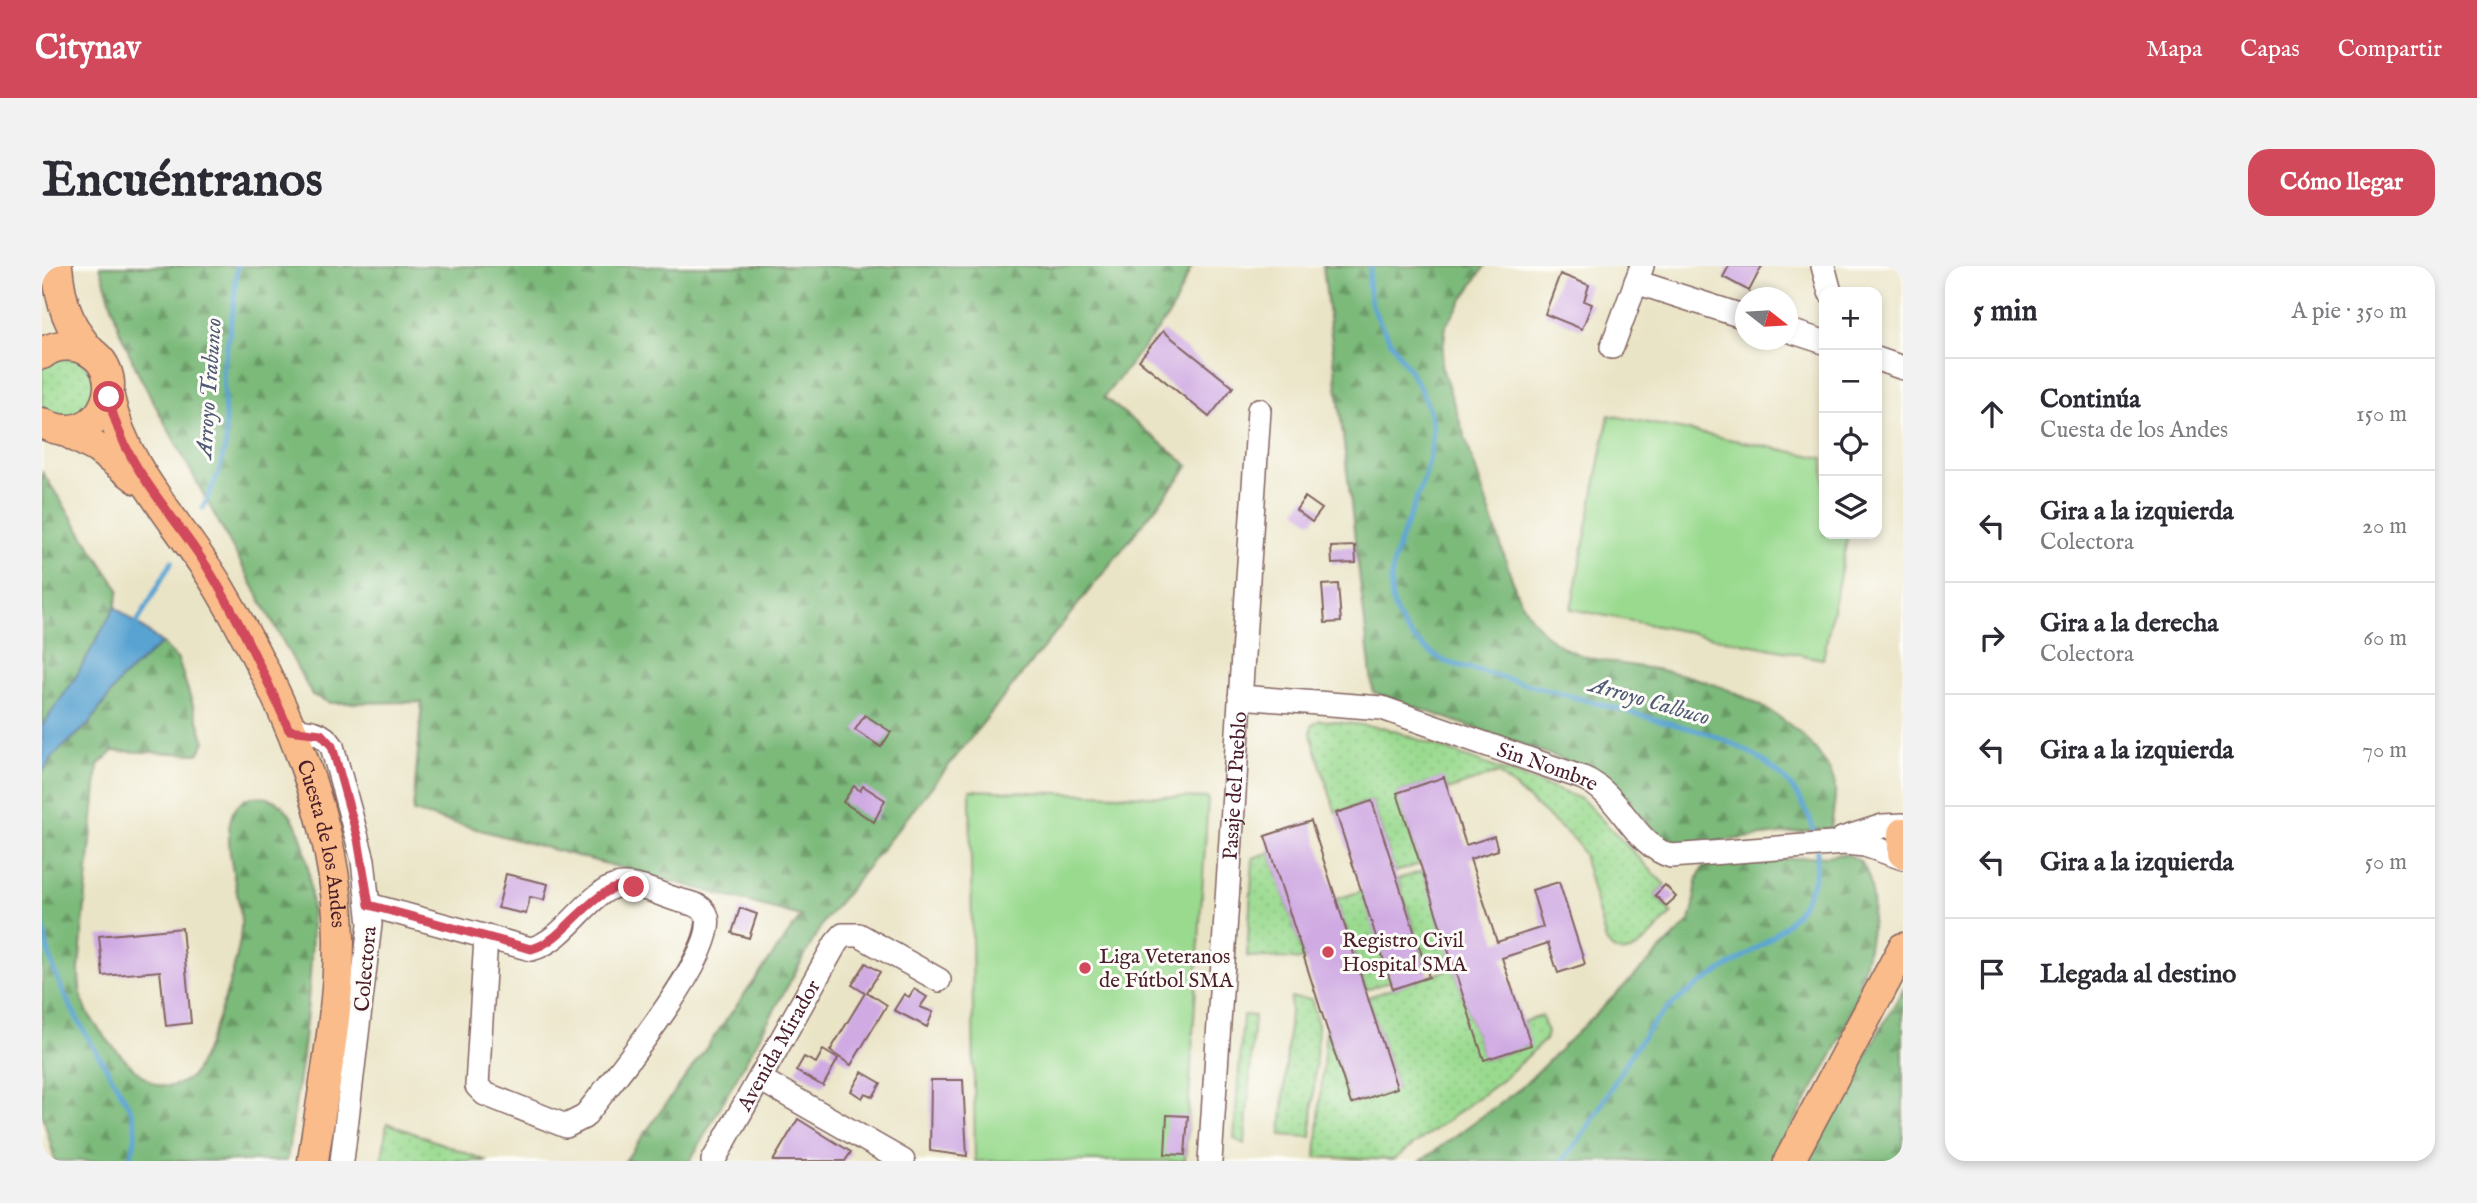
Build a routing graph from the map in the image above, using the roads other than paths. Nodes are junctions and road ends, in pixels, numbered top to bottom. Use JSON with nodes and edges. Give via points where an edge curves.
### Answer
{"nodes":[{"id":1,"x":57,"y":266,"type":"edge"},
{"id":2,"x":1824,"y":266,"type":"edge"},
{"id":3,"x":1639,"y":274,"type":"edge"},
{"id":4,"x":1829,"y":287,"type":"edge"},
{"id":5,"x":1735,"y":313,"type":"edge"},
{"id":6,"x":1798,"y":334,"type":"edge"},
{"id":7,"x":1819,"y":340,"type":"edge"},
{"id":8,"x":1612,"y":347,"type":"dead end"},
{"id":9,"x":42,"y":354,"type":"edge"},
{"id":10,"x":93,"y":354,"type":"junction"},
{"id":11,"x":1882,"y":361,"type":"edge"},
{"id":12,"x":1903,"y":368,"type":"edge"},
{"id":13,"x":109,"y":397,"type":"junction"},
{"id":14,"x":1259,"y":410,"type":"dead end"},
{"id":15,"x":53,"y":427,"type":"edge"},
{"id":16,"x":147,"y":486,"type":"junction"},
{"id":17,"x":1240,"y":697,"type":"junction"},
{"id":18,"x":302,"y":731,"type":"junction"},
{"id":19,"x":1903,"y":825,"type":"edge"},
{"id":20,"x":1903,"y":832,"type":"edge"},
{"id":21,"x":1831,"y":843,"type":"junction"},
{"id":22,"x":1903,"y":855,"type":"edge"},
{"id":23,"x":369,"y":905,"type":"junction"},
{"id":24,"x":1903,"y":922,"type":"edge"},
{"id":25,"x":486,"y":938,"type":"junction"},
{"id":26,"x":1894,"y":966,"type":"edge"},
{"id":27,"x":939,"y":980,"type":"dead end"},
{"id":28,"x":760,"y":1079,"type":"junction"},
{"id":29,"x":313,"y":1161,"type":"edge"},
{"id":30,"x":342,"y":1161,"type":"edge"},
{"id":31,"x":713,"y":1161,"type":"edge"},
{"id":32,"x":903,"y":1161,"type":"edge"},
{"id":33,"x":1210,"y":1161,"type":"edge"},
{"id":34,"x":1790,"y":1161,"type":"edge"}],
"edges":[{"from":1,"to":10,"type":"main road","name":"Cuesta de los Andes","via":[[67,318],[77,338]]},
{"from":2,"to":4,"type":"street"},
{"from":3,"to":5,"type":"street"},
{"from":3,"to":8,"type":"street"},
{"from":6,"to":7,"type":"street"},
{"from":9,"to":10,"type":"main road","via":[[70,345]]},
{"from":10,"to":13,"type":"main road","name":"Cuesta de los Andes","via":[[107,373]]},
{"from":11,"to":12,"type":"street"},
{"from":13,"to":15,"type":"main road","via":[[88,425]]},
{"from":13,"to":16,"type":"main road","name":"Cuesta de los Andes","via":[[119,433]]},
{"from":14,"to":17,"type":"street","name":"Pasaje del Pueblo"},
{"from":15,"to":16,"type":"main road","name":"Cuesta de los Andes","via":[[97,448]]},
{"from":16,"to":18,"type":"main road","name":"Cuesta de los Andes","via":[[190,541]]},
{"from":17,"to":21,"type":"street","name":"Sin Nombre","via":[[1382,708],[1583,778],[1602,791],[1654,847],[1671,856]]},
{"from":17,"to":33,"type":"street","name":"Pasaje del Pueblo"},
{"from":18,"to":23,"type":"street","name":"Colectora","via":[[326,737],[332,746],[358,839]]},
{"from":18,"to":29,"type":"main road","name":"Cuesta de los Andes","via":[[332,866],[338,940]]},
{"from":19,"to":21,"type":"street","name":"Sin Nombre","via":[[1883,826]]},
{"from":20,"to":22,"type":"main road"},
{"from":21,"to":22,"type":"street","name":"Sin Nombre","via":[[1865,845]]},
{"from":23,"to":25,"type":"street"},
{"from":23,"to":30,"type":"street","name":"Colectora","via":[[367,967]]},
{"from":24,"to":26,"type":"main road"},
{"from":25,"to":25,"type":"street","via":[[477,1086],[485,1094],[566,1126],[584,1117],[673,1001],[708,920],[695,905],[618,886],[603,893],[538,947],[523,949]]},
{"from":26,"to":34,"type":"main road"},
{"from":27,"to":28,"type":"street","name":"Avenida Mirador","via":[[864,937],[848,933],[836,943]]},
{"from":28,"to":31,"type":"street","name":"Avenida Mirador"},
{"from":28,"to":32,"type":"street"}]}
